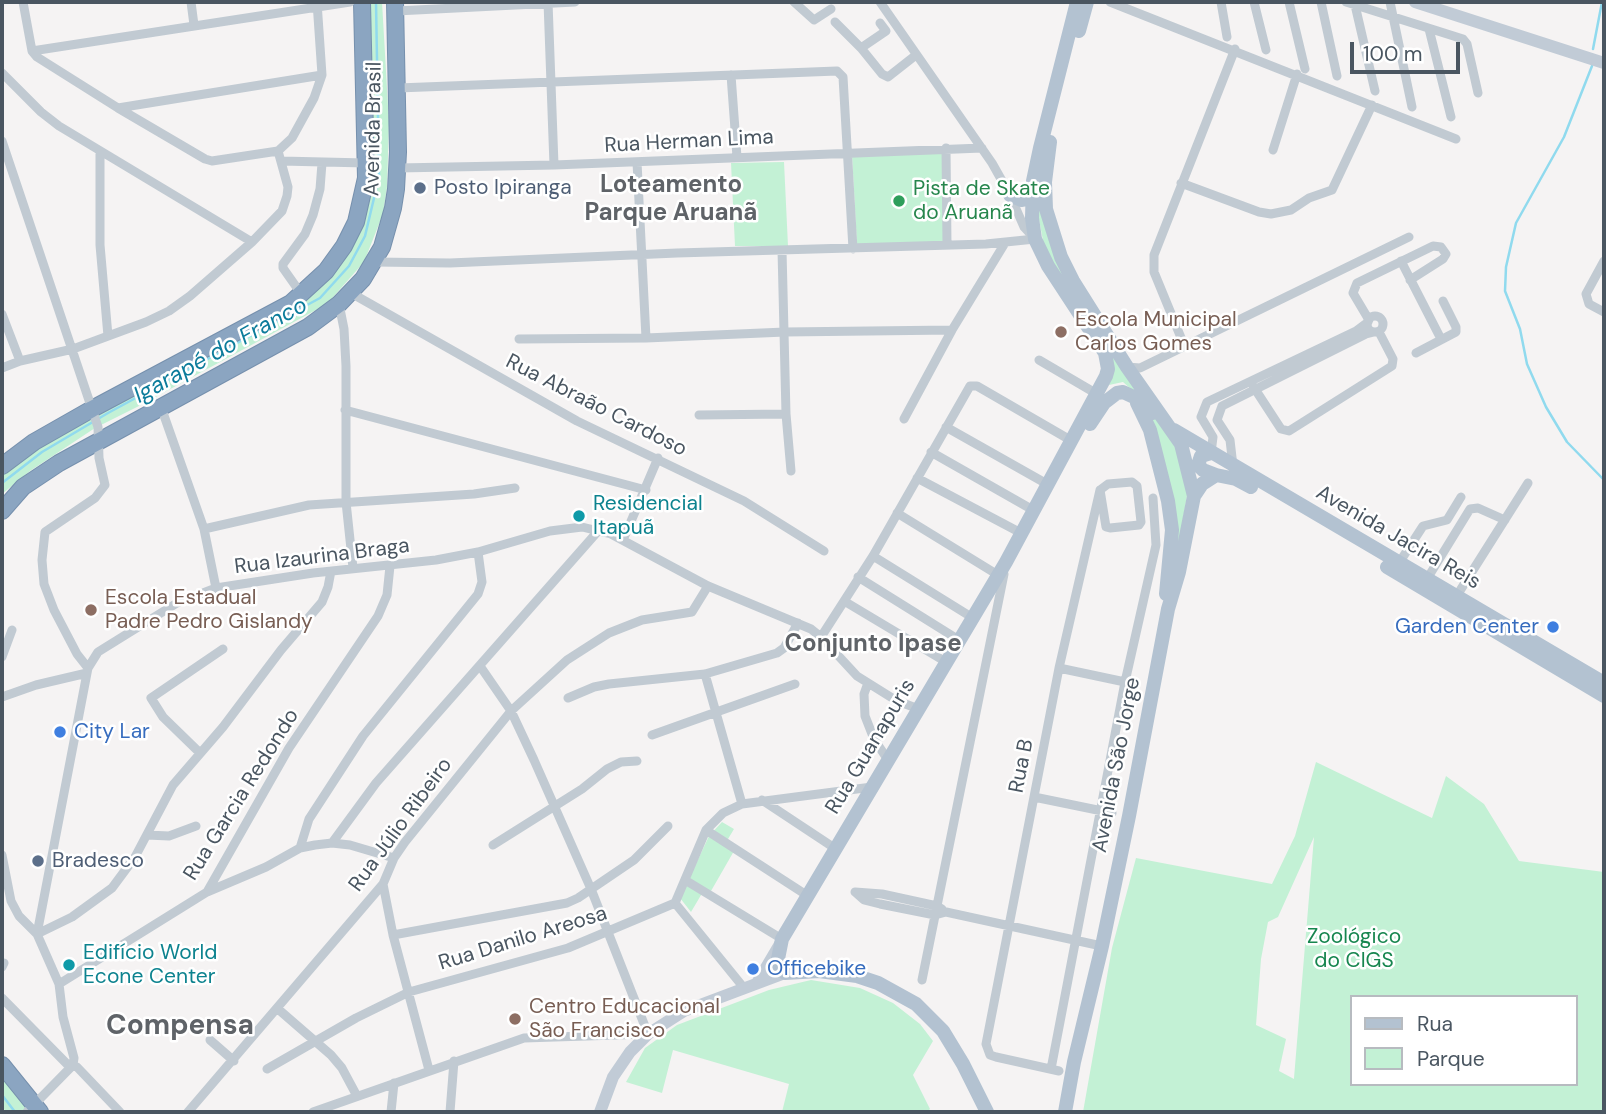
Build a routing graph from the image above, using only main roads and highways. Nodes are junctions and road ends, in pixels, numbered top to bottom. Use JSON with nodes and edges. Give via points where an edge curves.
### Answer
{"nodes":[{"id":1,"x":362,"y":2,"type":"edge"},
{"id":2,"x":1077,"y":2,"type":"edge"},
{"id":3,"x":1087,"y":2,"type":"edge"},
{"id":4,"x":395,"y":7,"type":"edge"},
{"id":5,"x":1010,"y":195,"type":"road end"},
{"id":6,"x":1032,"y":198,"type":"junction"},
{"id":7,"x":1129,"y":394,"type":"junction"},
{"id":8,"x":1171,"y":428,"type":"junction"},
{"id":9,"x":1211,"y":453,"type":"junction"},
{"id":10,"x":2,"y":466,"type":"edge"},
{"id":11,"x":1216,"y":475,"type":"junction"},
{"id":12,"x":1194,"y":496,"type":"junction"},
{"id":13,"x":2,"y":511,"type":"edge"},
{"id":14,"x":1021,"y":533,"type":"junction"},
{"id":15,"x":1164,"y":631,"type":"junction"},
{"id":16,"x":1604,"y":683,"type":"edge"},
{"id":17,"x":1604,"y":696,"type":"edge"},
{"id":18,"x":1108,"y":917,"type":"junction"},
{"id":19,"x":2,"y":1065,"type":"edge"},
{"id":20,"x":34,"y":1110,"type":"edge"},
{"id":21,"x":987,"y":1112,"type":"edge"},
{"id":22,"x":1063,"y":1112,"type":"edge"}],
"edges":[{"from":1,"to":10,"type":"highway","name":"Avenida Brasil","via":[[364,193],[350,234],[326,271],[277,312],[34,442]]},
{"from":2,"to":6,"type":"main road"},
{"from":3,"to":8,"type":"main road","name":"Avenida São Jorge","via":[[1048,152],[1046,209],[1060,257],[1073,281]]},
{"from":4,"to":13,"type":"highway","name":"Avenida Brasil","via":[[398,168],[393,208],[375,262],[345,299],[308,327],[161,407],[98,434],[23,487]]},
{"from":5,"to":6,"type":"main road"},
{"from":6,"to":14,"type":"main road","name":"Rua Guanapuris","via":[[1035,239],[1105,353],[1108,369]]},
{"from":7,"to":8,"type":"main road","name":"Avenida São Jorge"},
{"from":7,"to":14,"type":"main road","name":"Rua Guanapuris","via":[[1117,393],[1104,403]]},
{"from":7,"to":15,"type":"main road","via":[[1150,430],[1168,500],[1171,530]]},
{"from":8,"to":9,"type":"main road","name":"Avenida Jacira Reis"},
{"from":8,"to":12,"type":"main road","name":"Avenida São Jorge","via":[[1184,450]]},
{"from":9,"to":11,"type":"main road","via":[[1201,456],[1198,465]]},
{"from":9,"to":16,"type":"main road","name":"Avenida Jacira Reis"},
{"from":11,"to":12,"type":"main road"},
{"from":11,"to":17,"type":"main road","name":"Avenida Jacira Reis","via":[[1244,484]]},
{"from":12,"to":15,"type":"main road","name":"Avenida São Jorge"},
{"from":14,"to":21,"type":"main road","name":"Rua Guanapuris","via":[[782,939],[778,959],[785,973],[857,976],[916,1004],[943,1031]]},
{"from":15,"to":18,"type":"main road","name":"Avenida São Jorge"},
{"from":18,"to":22,"type":"main road","name":"Avenida São Jorge"},
{"from":18,"to":22,"type":"main road","via":[[1081,1005]]},
{"from":19,"to":20,"type":"highway"}]}
